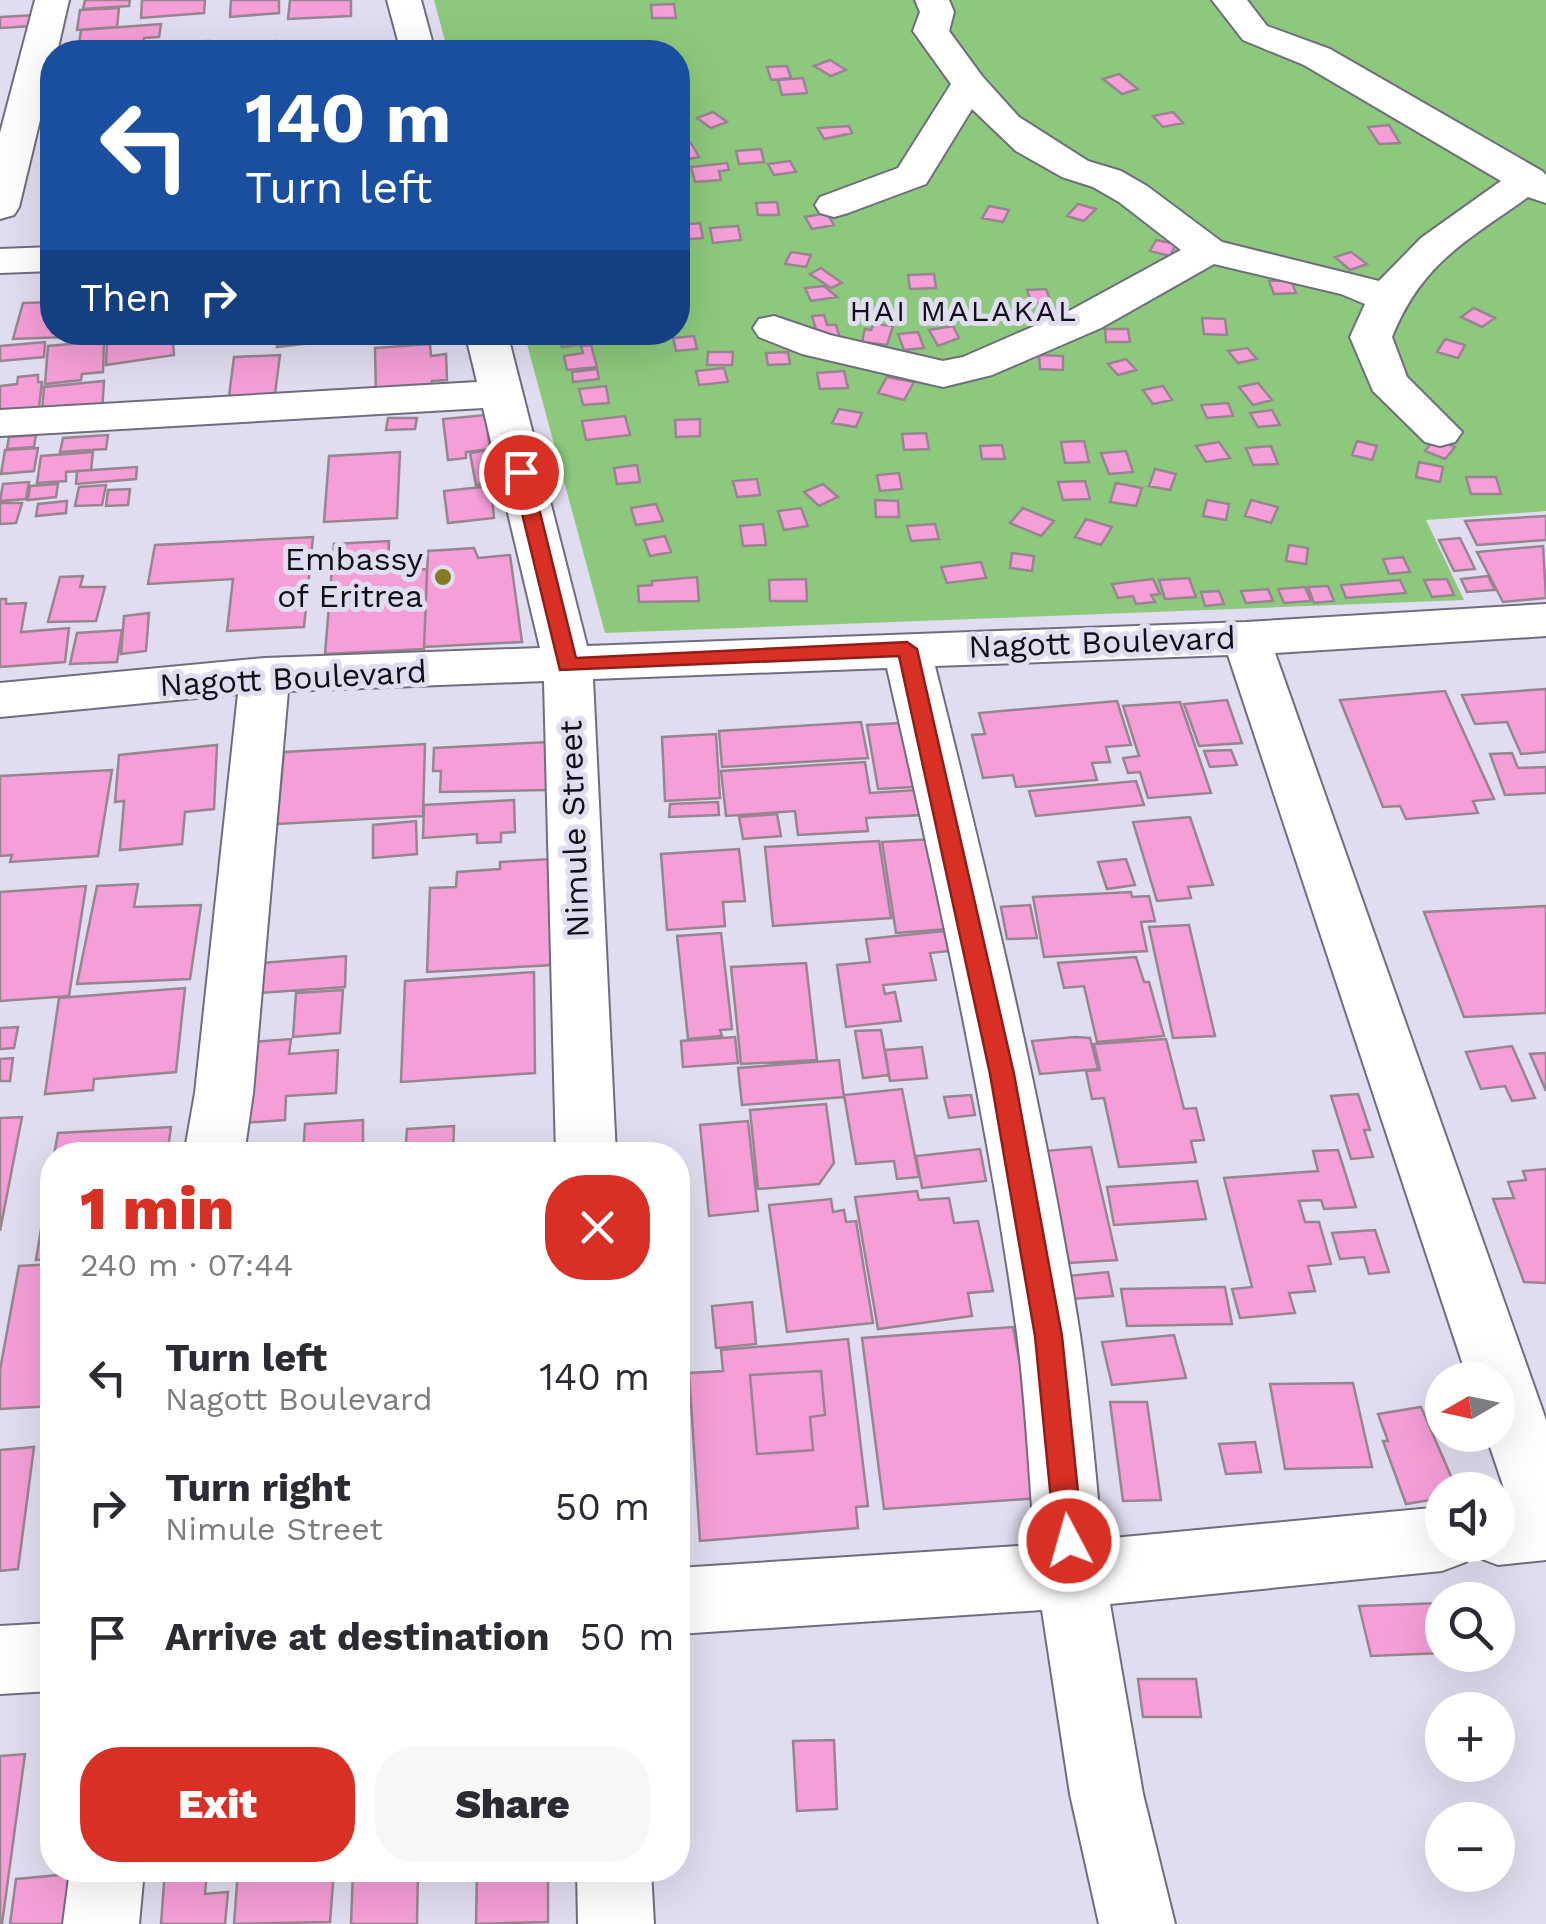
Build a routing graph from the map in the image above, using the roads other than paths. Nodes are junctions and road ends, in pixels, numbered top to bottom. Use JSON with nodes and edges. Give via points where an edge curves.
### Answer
{"nodes":[{"id":1,"x":52,"y":0,"type":"edge"},
{"id":2,"x":404,"y":0,"type":"edge"},
{"id":3,"x":932,"y":0,"type":"edge"},
{"id":4,"x":1229,"y":0,"type":"edge"},
{"id":5,"x":40,"y":40,"type":"edge"},
{"id":6,"x":40,"y":40,"type":"edge"},
{"id":7,"x":415,"y":40,"type":"edge"},
{"id":8,"x":969,"y":84,"type":"junction"},
{"id":9,"x":7,"y":151,"type":"edge"},
{"id":10,"x":1537,"y":185,"type":"edge"},
{"id":11,"x":834,"y":205,"type":"dead end"},
{"id":12,"x":0,"y":207,"type":"edge"},
{"id":13,"x":1208,"y":251,"type":"junction"},
{"id":14,"x":40,"y":259,"type":"edge"},
{"id":15,"x":0,"y":261,"type":"edge"},
{"id":16,"x":1388,"y":299,"type":"junction"},
{"id":17,"x":774,"y":328,"type":"dead end"},
{"id":18,"x":489,"y":345,"type":"edge"},
{"id":19,"x":502,"y":394,"type":"junction"},
{"id":20,"x":0,"y":423,"type":"edge"},
{"id":21,"x":1440,"y":432,"type":"dead end"},
{"id":22,"x":1546,"y":620,"type":"edge"},
{"id":23,"x":1246,"y":638,"type":"junction"},
{"id":24,"x":907,"y":649,"type":"junction"},
{"id":25,"x":568,"y":665,"type":"junction"},
{"id":26,"x":266,"y":675,"type":"junction"},
{"id":27,"x":0,"y":700,"type":"edge"},
{"id":28,"x":216,"y":1142,"type":"edge"},
{"id":29,"x":586,"y":1142,"type":"edge"},
{"id":30,"x":1546,"y":1514,"type":"edge"},
{"id":31,"x":1546,"y":1528,"type":"edge"},
{"id":32,"x":1515,"y":1531,"type":"edge"},
{"id":33,"x":1425,"y":1541,"type":"edge"},
{"id":34,"x":1072,"y":1576,"type":"junction"},
{"id":35,"x":690,"y":1600,"type":"edge"},
{"id":36,"x":40,"y":1658,"type":"edge"},
{"id":37,"x":0,"y":1660,"type":"edge"},
{"id":38,"x":106,"y":1882,"type":"edge"},
{"id":39,"x":614,"y":1882,"type":"edge"},
{"id":40,"x":101,"y":1924,"type":"edge"},
{"id":41,"x":616,"y":1924,"type":"edge"},
{"id":42,"x":1137,"y":1924,"type":"edge"}],
"edges":[{"from":1,"to":5,"type":"street"},
{"from":2,"to":7,"type":"street"},
{"from":3,"to":8,"type":"street","via":[[931,31]]},
{"from":4,"to":10,"type":"street","via":[[1255,33],[1318,57]]},
{"from":6,"to":9,"type":"street"},
{"from":8,"to":11,"type":"street","via":[[912,176]]},
{"from":8,"to":13,"type":"street","via":[[1029,143],[1133,194]]},
{"from":9,"to":12,"type":"street"},
{"from":10,"to":16,"type":"street","via":[[1449,236]]},
{"from":13,"to":16,"type":"street"},
{"from":13,"to":17,"type":"street","via":[[1086,319],[943,374],[817,345]]},
{"from":14,"to":15,"type":"street"},
{"from":16,"to":21,"type":"street","via":[[1371,336],[1376,352],[1388,382]]},
{"from":18,"to":19,"type":"street","name":"Nimule Street"},
{"from":19,"to":20,"type":"street"},
{"from":19,"to":25,"type":"street","name":"Nimule Street"},
{"from":22,"to":23,"type":"street","name":"Nagott Boulevard"},
{"from":23,"to":24,"type":"street","name":"Nagott Boulevard"},
{"from":23,"to":30,"type":"street"},
{"from":24,"to":25,"type":"street","name":"Nagott Boulevard"},
{"from":24,"to":34,"type":"street","via":[[1002,1074],[1048,1336]]},
{"from":25,"to":26,"type":"street","name":"Nagott Boulevard"},
{"from":25,"to":29,"type":"street","name":"Nimule Street"},
{"from":26,"to":27,"type":"street","name":"Nagott Boulevard"},
{"from":26,"to":28,"type":"street"},
{"from":31,"to":32,"type":"street"},
{"from":33,"to":34,"type":"street"},
{"from":34,"to":35,"type":"street"},
{"from":34,"to":42,"type":"street","via":[[1114,1838]]},
{"from":36,"to":37,"type":"street"},
{"from":38,"to":40,"type":"street"},
{"from":39,"to":41,"type":"street"}]}
